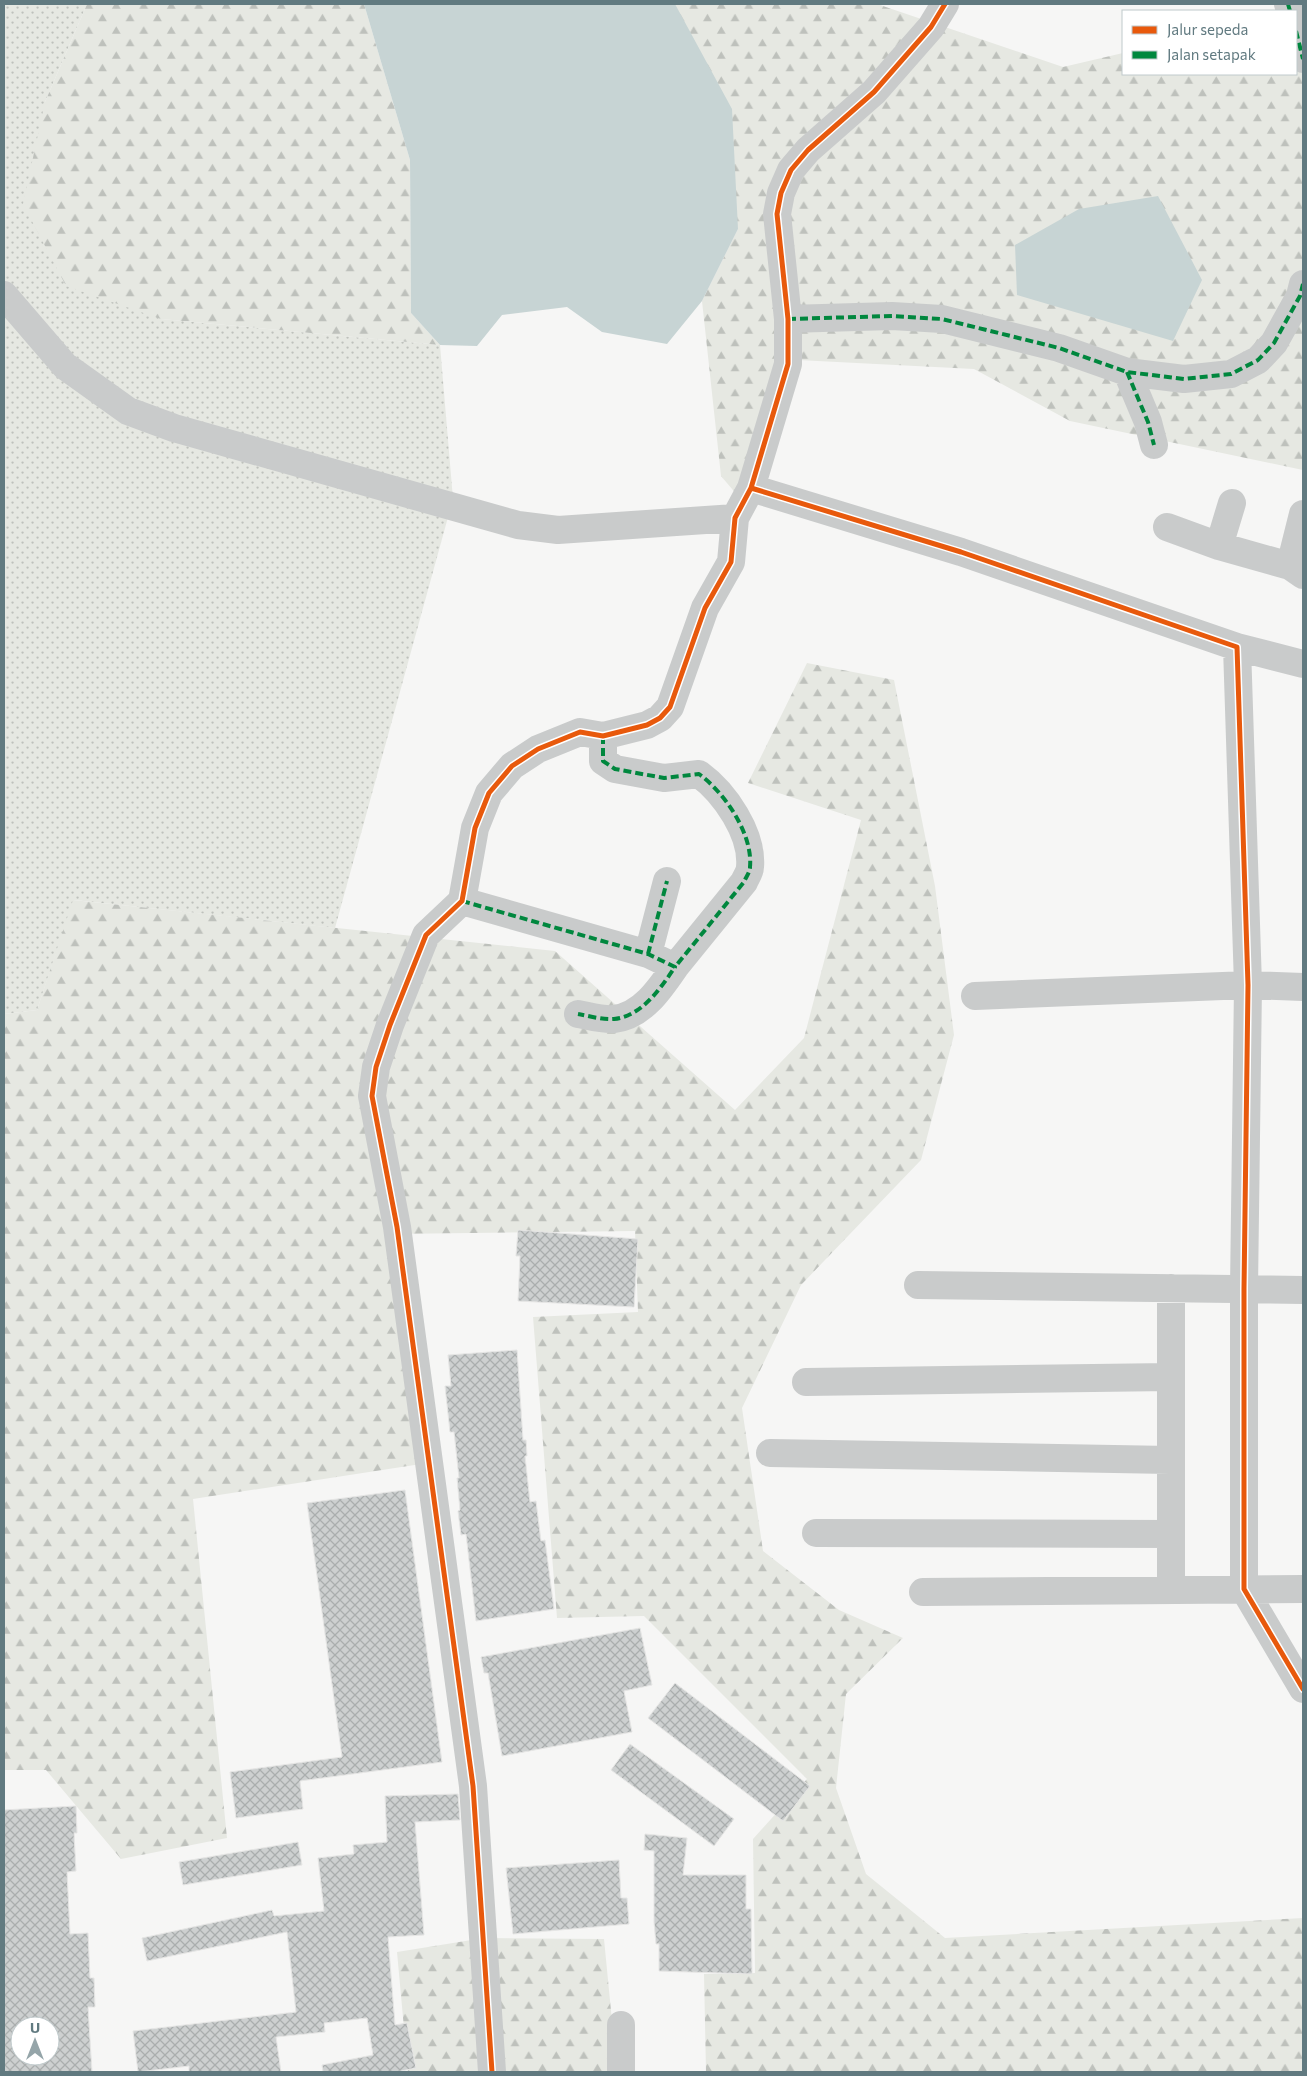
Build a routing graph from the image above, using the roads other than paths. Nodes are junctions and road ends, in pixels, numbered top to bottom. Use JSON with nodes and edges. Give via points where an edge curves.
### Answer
{"nodes":[{"id":1,"x":945,"y":4,"type":"edge"},
{"id":2,"x":1297,"y":35,"type":"edge"},
{"id":3,"x":1303,"y":59,"type":"edge"},
{"id":4,"x":1303,"y":284,"type":"edge"},
{"id":5,"x":4,"y":295,"type":"edge"},
{"id":6,"x":788,"y":319,"type":"junction"},
{"id":7,"x":1127,"y":372,"type":"junction"},
{"id":8,"x":1154,"y":445,"type":"dead end"},
{"id":9,"x":751,"y":488,"type":"junction"},
{"id":10,"x":1232,"y":503,"type":"dead end"},
{"id":11,"x":1303,"y":514,"type":"edge"},
{"id":12,"x":735,"y":518,"type":"junction"},
{"id":13,"x":1166,"y":527,"type":"dead end"},
{"id":14,"x":1220,"y":546,"type":"junction"},
{"id":15,"x":1296,"y":570,"type":"edge"},
{"id":16,"x":1237,"y":647,"type":"junction"},
{"id":17,"x":1303,"y":664,"type":"edge"},
{"id":18,"x":603,"y":736,"type":"junction"},
{"id":19,"x":667,"y":881,"type":"dead end"},
{"id":20,"x":462,"y":901,"type":"junction"},
{"id":21,"x":648,"y":954,"type":"junction"},
{"id":22,"x":675,"y":967,"type":"junction"},
{"id":23,"x":1248,"y":985,"type":"junction"},
{"id":24,"x":1303,"y":987,"type":"edge"},
{"id":25,"x":975,"y":996,"type":"dead end"},
{"id":26,"x":578,"y":1014,"type":"dead end"},
{"id":27,"x":918,"y":1285,"type":"dead end"},
{"id":28,"x":1170,"y":1288,"type":"junction"},
{"id":29,"x":1244,"y":1289,"type":"junction"},
{"id":30,"x":1303,"y":1290,"type":"edge"},
{"id":31,"x":1170,"y":1377,"type":"junction"},
{"id":32,"x":806,"y":1382,"type":"dead end"},
{"id":33,"x":770,"y":1453,"type":"dead end"},
{"id":34,"x":1170,"y":1460,"type":"junction"},
{"id":35,"x":816,"y":1532,"type":"dead end"},
{"id":36,"x":1170,"y":1534,"type":"junction"},
{"id":37,"x":1303,"y":1588,"type":"edge"},
{"id":38,"x":1244,"y":1589,"type":"junction"},
{"id":39,"x":1171,"y":1590,"type":"junction"},
{"id":40,"x":923,"y":1592,"type":"dead end"},
{"id":41,"x":1303,"y":1689,"type":"edge"},
{"id":42,"x":621,"y":2025,"type":"dead end"},
{"id":43,"x":492,"y":2072,"type":"edge"},
{"id":44,"x":622,"y":2072,"type":"edge"}],
"edges":[{"from":1,"to":6,"type":"street","via":[[931,27],[874,92],[808,150],[791,170],[781,193],[777,214]]},
{"from":2,"to":3,"type":"street"},
{"from":4,"to":7,"type":"street","via":[[1300,296],[1274,342],[1258,360],[1231,374],[1184,379]]},
{"from":5,"to":12,"type":"street","via":[[66,366],[128,411],[174,428],[518,525],[558,530]]},
{"from":6,"to":7,"type":"street","via":[[892,316],[942,319],[1059,348]]},
{"from":6,"to":9,"type":"street","via":[[788,364]]},
{"from":7,"to":8,"type":"street"},
{"from":9,"to":12,"type":"street"},
{"from":9,"to":16,"type":"street","via":[[961,552]]},
{"from":10,"to":14,"type":"street"},
{"from":11,"to":15,"type":"street"},
{"from":12,"to":18,"type":"street","via":[[731,562],[705,608],[670,707],[660,718],[647,724]]},
{"from":13,"to":14,"type":"street"},
{"from":14,"to":15,"type":"street"},
{"from":16,"to":17,"type":"street"},
{"from":16,"to":23,"type":"street"},
{"from":18,"to":20,"type":"street","via":[[580,732],[538,748],[512,766],[489,793],[475,828]]},
{"from":18,"to":22,"type":"street","via":[[603,761],[615,769],[664,778],[699,774],[711,782],[737,817],[746,837],[750,868],[744,882]]},
{"from":19,"to":21,"type":"street"},
{"from":20,"to":21,"type":"street"},
{"from":20,"to":43,"type":"street","via":[[426,935],[390,1025],[376,1067],[372,1096],[397,1227],[473,1786]]},
{"from":21,"to":22,"type":"street"},
{"from":22,"to":26,"type":"street","via":[[646,1005],[624,1016],[613,1019]]},
{"from":23,"to":24,"type":"street"},
{"from":23,"to":25,"type":"street"},
{"from":23,"to":29,"type":"street"},
{"from":27,"to":28,"type":"street"},
{"from":28,"to":29,"type":"street"},
{"from":28,"to":31,"type":"street"},
{"from":29,"to":30,"type":"street"},
{"from":29,"to":38,"type":"street"},
{"from":31,"to":32,"type":"street"},
{"from":31,"to":34,"type":"street"},
{"from":33,"to":34,"type":"street"},
{"from":34,"to":36,"type":"street"},
{"from":35,"to":36,"type":"street"},
{"from":36,"to":39,"type":"street"},
{"from":37,"to":38,"type":"street"},
{"from":38,"to":39,"type":"street"},
{"from":38,"to":41,"type":"street"},
{"from":39,"to":40,"type":"street"},
{"from":42,"to":44,"type":"street"}]}
